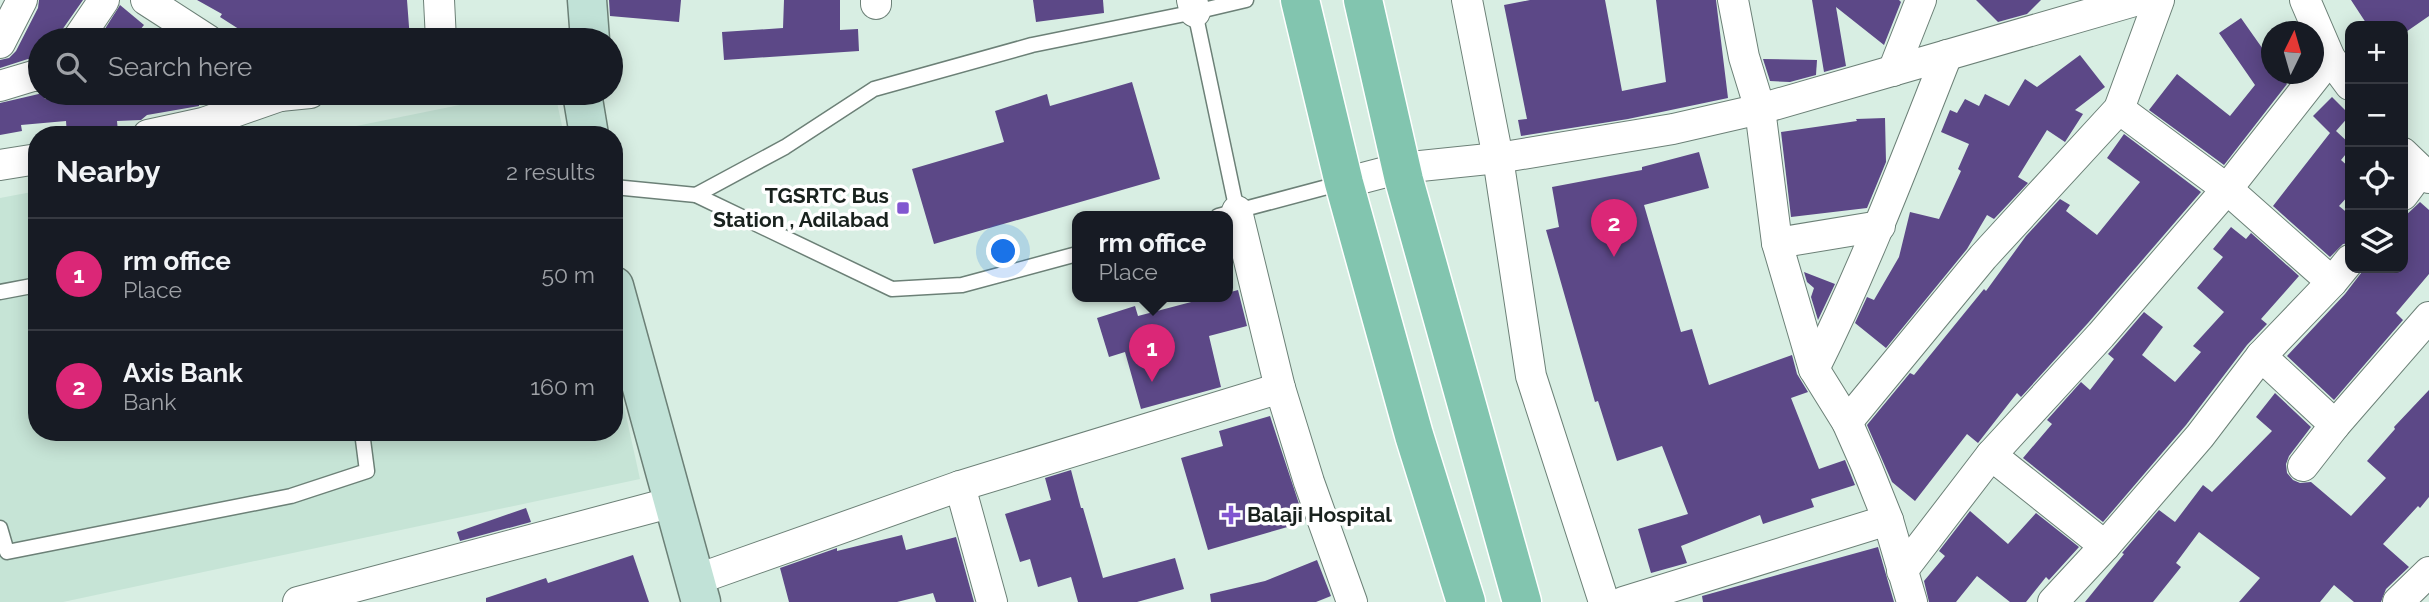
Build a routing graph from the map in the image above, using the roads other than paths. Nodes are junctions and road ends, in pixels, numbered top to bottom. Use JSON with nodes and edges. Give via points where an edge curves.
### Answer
{"nodes":[{"id":1,"x":22,"y":0,"type":"edge"},
{"id":2,"x":104,"y":0,"type":"edge"},
{"id":3,"x":146,"y":0,"type":"edge"},
{"id":4,"x":439,"y":0,"type":"edge"},
{"id":5,"x":587,"y":0,"type":"edge"},
{"id":6,"x":1246,"y":0,"type":"edge"},
{"id":7,"x":1300,"y":0,"type":"edge"},
{"id":8,"x":1363,"y":0,"type":"edge"},
{"id":9,"x":1467,"y":0,"type":"edge"},
{"id":10,"x":1733,"y":0,"type":"edge"},
{"id":11,"x":1921,"y":0,"type":"edge"},
{"id":12,"x":2138,"y":0,"type":"edge"},
{"id":13,"x":2159,"y":0,"type":"edge"},
{"id":14,"x":2305,"y":0,"type":"edge"},
{"id":15,"x":1194,"y":6,"type":"edge"},
{"id":16,"x":85,"y":28,"type":"edge"},
{"id":17,"x":189,"y":28,"type":"edge"},
{"id":18,"x":440,"y":28,"type":"edge"},
{"id":19,"x":589,"y":28,"type":"edge"},
{"id":20,"x":0,"y":43,"type":"edge"},
{"id":21,"x":1947,"y":55,"type":"junction"},
{"id":22,"x":2330,"y":58,"type":"junction"},
{"id":23,"x":1893,"y":71,"type":"junction"},
{"id":24,"x":28,"y":79,"type":"edge"},
{"id":25,"x":2349,"y":84,"type":"edge"},
{"id":26,"x":0,"y":86,"type":"edge"},
{"id":27,"x":251,"y":105,"type":"edge"},
{"id":28,"x":584,"y":105,"type":"edge"},
{"id":29,"x":1760,"y":109,"type":"junction"},
{"id":30,"x":2119,"y":109,"type":"junction"},
{"id":31,"x":189,"y":126,"type":"edge"},
{"id":32,"x":588,"y":126,"type":"edge"},
{"id":33,"x":1498,"y":158,"type":"junction"},
{"id":34,"x":28,"y":160,"type":"edge"},
{"id":35,"x":0,"y":165,"type":"edge"},
{"id":36,"x":2418,"y":167,"type":"edge"},
{"id":37,"x":1401,"y":168,"type":"junction"},
{"id":38,"x":1344,"y":183,"type":"junction"},
{"id":39,"x":2408,"y":186,"type":"edge"},
{"id":40,"x":623,"y":188,"type":"edge"},
{"id":41,"x":2227,"y":189,"type":"junction"},
{"id":42,"x":696,"y":195,"type":"junction"},
{"id":43,"x":1227,"y":211,"type":"edge"},
{"id":44,"x":1233,"y":211,"type":"edge"},
{"id":45,"x":1880,"y":226,"type":"junction"},
{"id":46,"x":1233,"y":233,"type":"edge"},
{"id":47,"x":1777,"y":243,"type":"junction"},
{"id":48,"x":1072,"y":255,"type":"edge"},
{"id":49,"x":2341,"y":271,"type":"edge"},
{"id":50,"x":28,"y":287,"type":"edge"},
{"id":51,"x":0,"y":292,"type":"edge"},
{"id":52,"x":2429,"y":317,"type":"edge"},
{"id":53,"x":623,"y":319,"type":"edge"},
{"id":54,"x":2261,"y":356,"type":"junction"},
{"id":55,"x":1814,"y":369,"type":"junction"},
{"id":56,"x":1280,"y":388,"type":"junction"},
{"id":57,"x":1847,"y":422,"type":"junction"},
{"id":58,"x":2335,"y":425,"type":"junction"},
{"id":59,"x":363,"y":441,"type":"edge"},
{"id":60,"x":1991,"y":455,"type":"junction"},
{"id":61,"x":2303,"y":466,"type":"dead end"},
{"id":62,"x":960,"y":486,"type":"junction"},
{"id":63,"x":673,"y":502,"type":"junction"},
{"id":64,"x":1888,"y":520,"type":"junction"},
{"id":65,"x":0,"y":528,"type":"edge"},
{"id":66,"x":2105,"y":546,"type":"junction"},
{"id":67,"x":1902,"y":571,"type":"junction"},
{"id":68,"x":2429,"y":572,"type":"edge"},
{"id":69,"x":698,"y":591,"type":"edge"},
{"id":70,"x":298,"y":602,"type":"edge"},
{"id":71,"x":992,"y":602,"type":"edge"},
{"id":72,"x":1352,"y":602,"type":"edge"},
{"id":73,"x":1466,"y":602,"type":"edge"},
{"id":74,"x":1522,"y":602,"type":"edge"},
{"id":75,"x":1604,"y":602,"type":"edge"},
{"id":76,"x":1623,"y":602,"type":"edge"},
{"id":77,"x":1912,"y":602,"type":"edge"},
{"id":78,"x":2053,"y":602,"type":"edge"},
{"id":79,"x":2398,"y":602,"type":"edge"}],
"edges":[{"from":1,"to":20,"type":"street"},
{"from":2,"to":16,"type":"street"},
{"from":3,"to":17,"type":"street"},
{"from":4,"to":18,"type":"street"},
{"from":5,"to":19,"type":"street"},
{"from":6,"to":15,"type":"lane"},
{"from":7,"to":38,"type":"main road"},
{"from":8,"to":37,"type":"main road"},
{"from":9,"to":33,"type":"street"},
{"from":10,"to":29,"type":"street"},
{"from":11,"to":23,"type":"street"},
{"from":12,"to":21,"type":"street"},
{"from":13,"to":30,"type":"street"},
{"from":14,"to":22,"type":"street"},
{"from":15,"to":42,"type":"lane","via":[[874,89],[785,147]]},
{"from":15,"to":43,"type":"lane"},
{"from":21,"to":23,"type":"street"},
{"from":21,"to":45,"type":"street"},
{"from":22,"to":25,"type":"street"},
{"from":22,"to":41,"type":"street"},
{"from":23,"to":29,"type":"street"},
{"from":24,"to":26,"type":"street"},
{"from":27,"to":31,"type":"street"},
{"from":28,"to":32,"type":"street"},
{"from":29,"to":33,"type":"street","via":[[1673,129]]},
{"from":29,"to":47,"type":"street"},
{"from":30,"to":41,"type":"street"},
{"from":30,"to":57,"type":"street","via":[[1983,257]]},
{"from":33,"to":37,"type":"street"},
{"from":33,"to":75,"type":"street","via":[[1531,376]]},
{"from":34,"to":35,"type":"street"},
{"from":36,"to":39,"type":"street"},
{"from":37,"to":38,"type":"street"},
{"from":37,"to":74,"type":"main road"},
{"from":38,"to":44,"type":"lane"},
{"from":38,"to":73,"type":"main road"},
{"from":40,"to":42,"type":"lane"},
{"from":41,"to":49,"type":"street"},
{"from":41,"to":60,"type":"street"},
{"from":42,"to":48,"type":"lane","via":[[892,289],[962,285]]},
{"from":45,"to":47,"type":"street"},
{"from":45,"to":55,"type":"street"},
{"from":46,"to":56,"type":"street"},
{"from":47,"to":55,"type":"street"},
{"from":49,"to":54,"type":"street"},
{"from":50,"to":51,"type":"lane"},
{"from":52,"to":58,"type":"street"},
{"from":53,"to":63,"type":"street"},
{"from":54,"to":58,"type":"street"},
{"from":54,"to":66,"type":"street","via":[[2200,436]]},
{"from":55,"to":57,"type":"street"},
{"from":56,"to":62,"type":"street"},
{"from":56,"to":72,"type":"street"},
{"from":57,"to":64,"type":"street"},
{"from":58,"to":61,"type":"street"},
{"from":59,"to":65,"type":"lane","via":[[367,471],[290,496],[7,552]]},
{"from":60,"to":66,"type":"street"},
{"from":60,"to":67,"type":"street"},
{"from":62,"to":69,"type":"street"},
{"from":62,"to":71,"type":"street"},
{"from":63,"to":69,"type":"street"},
{"from":63,"to":70,"type":"street"},
{"from":64,"to":67,"type":"street"},
{"from":64,"to":76,"type":"street"},
{"from":66,"to":78,"type":"street"},
{"from":67,"to":77,"type":"street"},
{"from":68,"to":79,"type":"street"}]}
